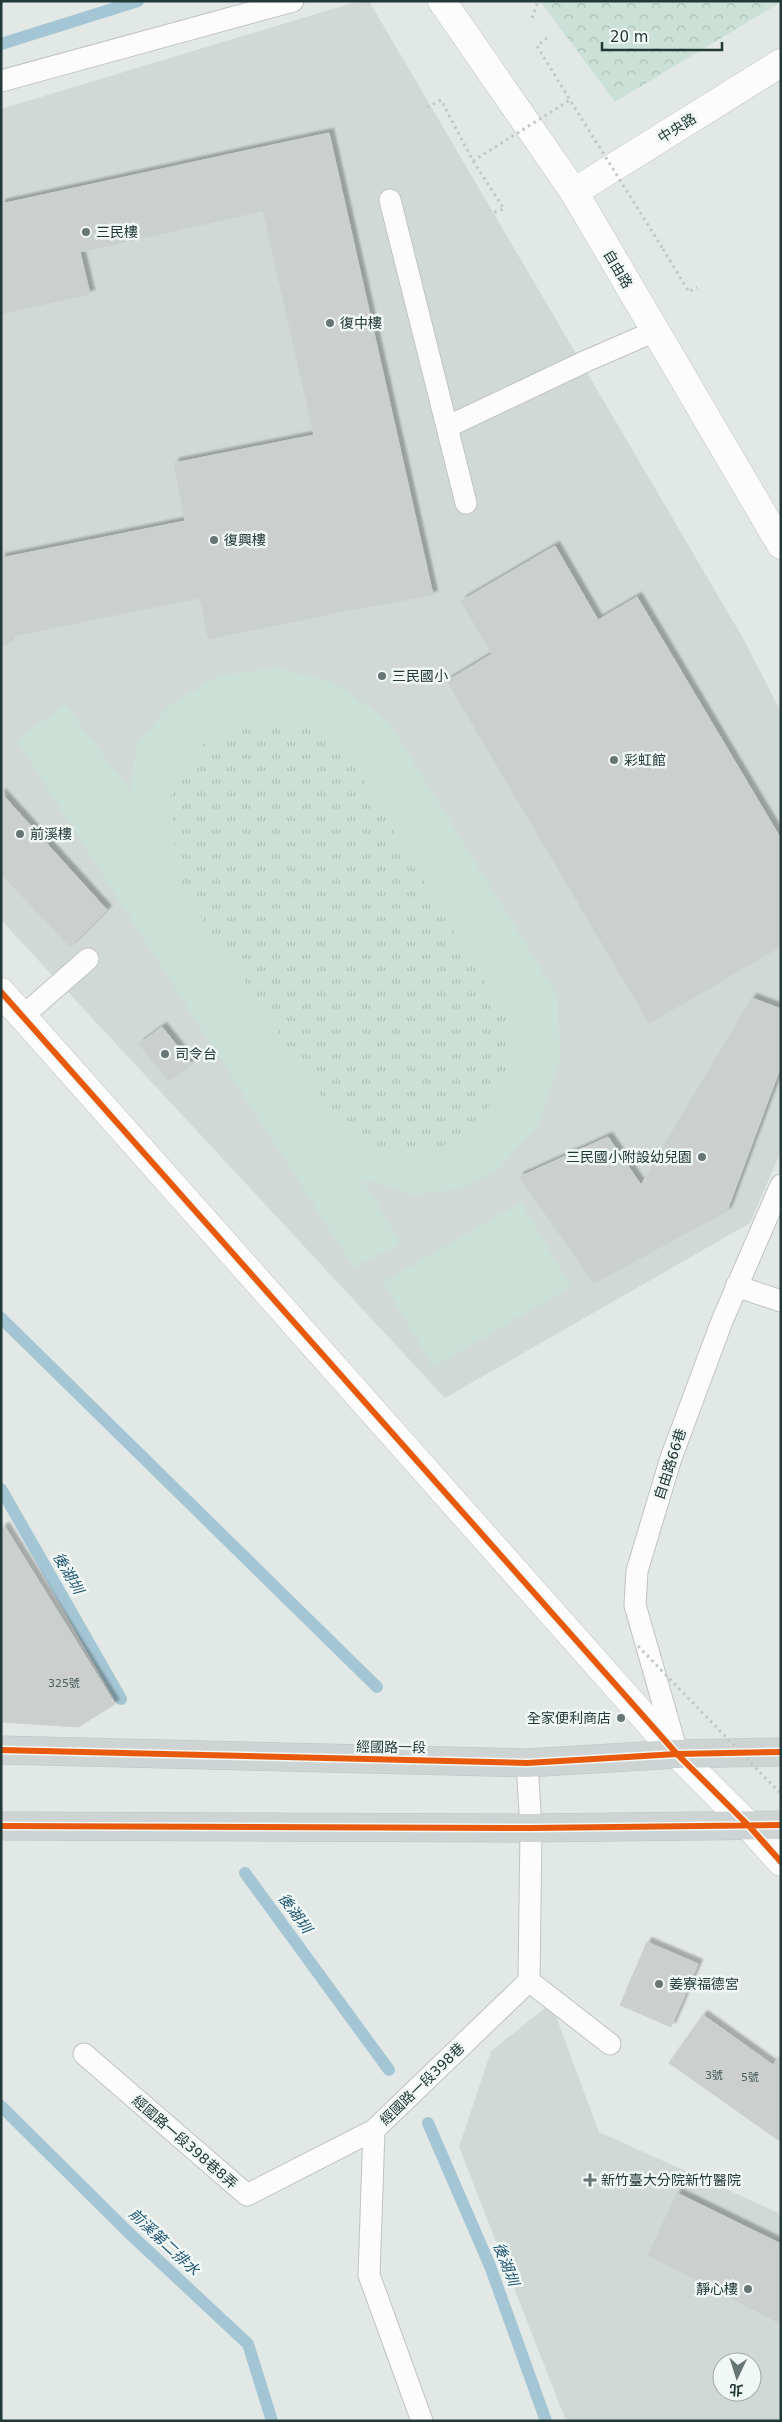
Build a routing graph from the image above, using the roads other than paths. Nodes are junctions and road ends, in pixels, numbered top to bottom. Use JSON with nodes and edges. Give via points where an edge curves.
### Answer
{"nodes":[{"id":1,"x":293,"y":1,"type":"edge"},
{"id":2,"x":442,"y":1,"type":"edge"},
{"id":3,"x":781,"y":63,"type":"edge"},
{"id":4,"x":1,"y":81,"type":"edge"},
{"id":5,"x":574,"y":192,"type":"junction"},
{"id":6,"x":390,"y":200,"type":"dead end"},
{"id":7,"x":655,"y":331,"type":"junction"},
{"id":8,"x":447,"y":427,"type":"junction"},
{"id":9,"x":466,"y":503,"type":"dead end"},
{"id":10,"x":781,"y":545,"type":"edge"},
{"id":11,"x":88,"y":959,"type":"dead end"},
{"id":12,"x":1,"y":992,"type":"edge"},
{"id":13,"x":23,"y":1016,"type":"junction"},
{"id":14,"x":781,"y":1184,"type":"edge"},
{"id":15,"x":736,"y":1286,"type":"junction"},
{"id":16,"x":781,"y":1301,"type":"edge"},
{"id":17,"x":1,"y":1750,"type":"edge"},
{"id":18,"x":781,"y":1752,"type":"edge"},
{"id":19,"x":677,"y":1754,"type":"junction"},
{"id":20,"x":527,"y":1763,"type":"junction"},
{"id":21,"x":781,"y":1825,"type":"edge"},
{"id":22,"x":1,"y":1826,"type":"edge"},
{"id":23,"x":749,"y":1826,"type":"junction"},
{"id":24,"x":531,"y":1828,"type":"junction"},
{"id":25,"x":781,"y":1862,"type":"edge"},
{"id":26,"x":529,"y":1981,"type":"junction"},
{"id":27,"x":610,"y":2044,"type":"dead end"},
{"id":28,"x":84,"y":2054,"type":"dead end"},
{"id":29,"x":374,"y":2130,"type":"junction"},
{"id":30,"x":422,"y":2421,"type":"edge"}],
"edges":[{"from":1,"to":4,"type":"lane"},
{"from":2,"to":5,"type":"street","name":"自由路"},
{"from":3,"to":5,"type":"street","name":"中央路"},
{"from":5,"to":7,"type":"street","name":"自由路"},
{"from":6,"to":8,"type":"lane"},
{"from":7,"to":8,"type":"lane"},
{"from":7,"to":10,"type":"street","name":"自由路"},
{"from":8,"to":9,"type":"lane"},
{"from":11,"to":13,"type":"lane"},
{"from":12,"to":13,"type":"street"},
{"from":13,"to":19,"type":"street"},
{"from":14,"to":15,"type":"lane","name":"自由路66巷"},
{"from":15,"to":16,"type":"lane"},
{"from":15,"to":19,"type":"lane","name":"自由路66巷","via":[[671,1458],[637,1571],[635,1605]]},
{"from":17,"to":20,"type":"main road","name":"經國路一段"},
{"from":18,"to":19,"type":"main road","name":"經國路一段"},
{"from":19,"to":20,"type":"main road","name":"經國路一段"},
{"from":19,"to":23,"type":"street"},
{"from":20,"to":24,"type":"lane"},
{"from":21,"to":23,"type":"main road"},
{"from":22,"to":24,"type":"main road"},
{"from":23,"to":24,"type":"main road"},
{"from":23,"to":25,"type":"street"},
{"from":24,"to":26,"type":"lane"},
{"from":26,"to":27,"type":"lane"},
{"from":26,"to":29,"type":"lane","name":"經國路一段398巷"},
{"from":28,"to":29,"type":"lane","name":"經國路一段398巷8弄","via":[[247,2195]]},
{"from":29,"to":30,"type":"lane","name":"經國路一段398巷","via":[[369,2275]]}]}
